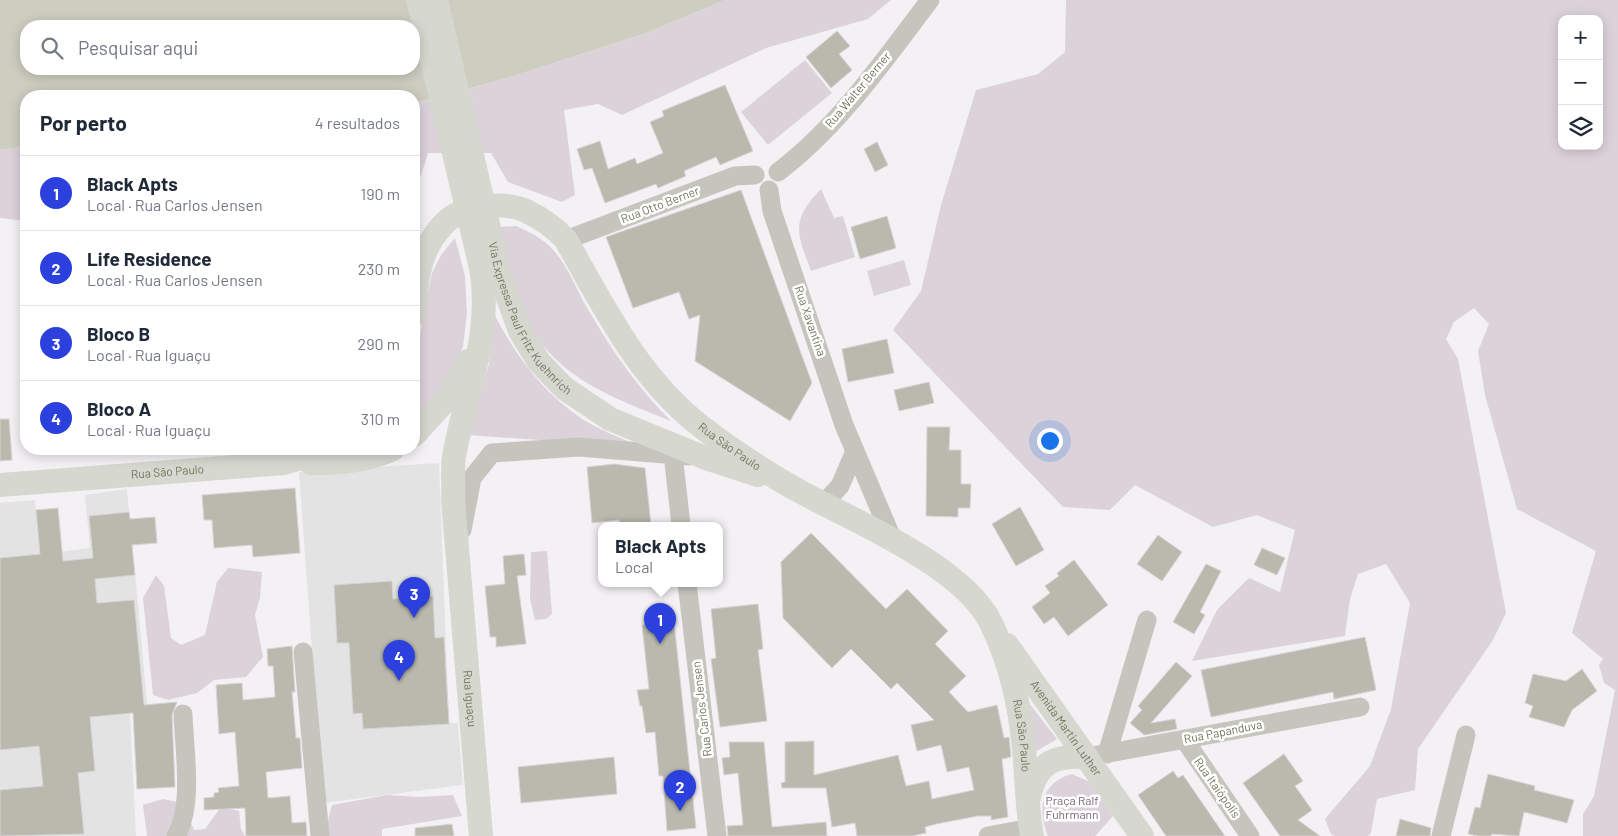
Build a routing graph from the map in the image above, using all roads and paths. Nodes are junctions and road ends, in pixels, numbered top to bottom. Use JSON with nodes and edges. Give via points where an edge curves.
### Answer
{"nodes":[{"id":1,"x":418,"y":0,"type":"edge"},
{"id":2,"x":436,"y":0,"type":"edge"},
{"id":3,"x":930,"y":0,"type":"edge"},
{"id":4,"x":778,"y":172,"type":"junction"},
{"id":5,"x":755,"y":175,"type":"junction"},
{"id":6,"x":769,"y":190,"type":"junction"},
{"id":7,"x":566,"y":240,"type":"junction"},
{"id":8,"x":490,"y":266,"type":"junction"},
{"id":9,"x":420,"y":269,"type":"edge"},
{"id":10,"x":486,"y":304,"type":"junction"},
{"id":11,"x":420,"y":429,"type":"edge"},
{"id":12,"x":856,"y":451,"type":"junction"},
{"id":13,"x":673,"y":454,"type":"junction"},
{"id":14,"x":311,"y":455,"type":"edge"},
{"id":15,"x":378,"y":455,"type":"edge"},
{"id":16,"x":703,"y":456,"type":"junction"},
{"id":17,"x":284,"y":463,"type":"junction"},
{"id":18,"x":0,"y":485,"type":"edge"},
{"id":19,"x":798,"y":491,"type":"junction"},
{"id":20,"x":823,"y":504,"type":"junction"},
{"id":21,"x":681,"y":522,"type":"edge"},
{"id":22,"x":894,"y":543,"type":"junction"},
{"id":23,"x":458,"y":562,"type":"junction"},
{"id":24,"x":687,"y":587,"type":"edge"},
{"id":25,"x":1147,"y":620,"type":"dead end"},
{"id":26,"x":991,"y":622,"type":"junction"},
{"id":27,"x":303,"y":652,"type":"dead end"},
{"id":28,"x":1360,"y":707,"type":"dead end"},
{"id":29,"x":183,"y":714,"type":"dead end"},
{"id":30,"x":1466,"y":735,"type":"dead end"},
{"id":31,"x":1184,"y":739,"type":"junction"},
{"id":32,"x":1097,"y":755,"type":"junction"},
{"id":33,"x":1027,"y":803,"type":"junction"},
{"id":34,"x":1032,"y":832,"type":"edge"},
{"id":35,"x":176,"y":836,"type":"edge"},
{"id":36,"x":320,"y":836,"type":"edge"},
{"id":37,"x":481,"y":836,"type":"edge"},
{"id":38,"x":717,"y":836,"type":"edge"},
{"id":39,"x":988,"y":836,"type":"edge"},
{"id":40,"x":1142,"y":836,"type":"edge"},
{"id":41,"x":1250,"y":836,"type":"edge"},
{"id":42,"x":1441,"y":836,"type":"edge"}],
"edges":[{"from":1,"to":8,"type":"main road","name":"Via Expressa Paul Fritz Kuehnrich"},
{"from":2,"to":8,"type":"main road","name":"Via Expressa Paul Fritz Kuehnrich"},
{"from":3,"to":4,"type":"street","name":"Rua Walter Berner","via":[[824,132]]},
{"from":4,"to":5,"type":"street","via":[[765,165],[756,170]]},
{"from":4,"to":6,"type":"street","via":[[778,182]]},
{"from":5,"to":6,"type":"street","via":[[756,184],[763,190]]},
{"from":5,"to":7,"type":"street","name":"Rua Otto Berner","via":[[735,176]]},
{"from":6,"to":12,"type":"street","name":"Rua Xavantina","via":[[772,211],[844,425]]},
{"from":7,"to":9,"type":"main road","name":"Rua São Paulo","via":[[542,219],[524,210],[502,206],[479,208],[449,219],[426,248]]},
{"from":7,"to":19,"type":"main road","name":"Rua São Paulo","via":[[640,366],[660,390],[704,430]]},
{"from":8,"to":10,"type":"main road","name":"Via Expressa Paul Fritz Kuehnrich"},
{"from":8,"to":16,"type":"main road","name":"Via Expressa Paul Fritz Kuehnrich","via":[[520,331],[539,362],[564,388],[610,419]]},
{"from":10,"to":11,"type":"main road","via":[[459,380],[436,414]]},
{"from":10,"to":23,"type":"main road","name":"Via Expressa Paul Fritz Kuehnrich","via":[[480,347],[454,460],[453,500]]},
{"from":12,"to":20,"type":"street","via":[[840,486]]},
{"from":12,"to":22,"type":"street","name":"Rua Xavantina"},
{"from":13,"to":16,"type":"street","name":"Rua São Paulo"},
{"from":13,"to":21,"type":"street"},
{"from":13,"to":23,"type":"street","name":"Rua São Paulo","via":[[579,447],[492,453],[472,478],[465,504]]},
{"from":14,"to":17,"type":"main road","name":"Rua São Paulo"},
{"from":15,"to":17,"type":"main road","via":[[331,464]]},
{"from":16,"to":19,"type":"main road","name":"Via Expressa Paul Fritz Kuehnrich"},
{"from":17,"to":18,"type":"main road","name":"Rua São Paulo"},
{"from":19,"to":20,"type":"main road","name":"Rua São Paulo"},
{"from":20,"to":22,"type":"main road","name":"Rua São Paulo"},
{"from":22,"to":26,"type":"main road","name":"Rua São Paulo","via":[[936,566],[961,585]]},
{"from":23,"to":37,"type":"main road","name":"Rua Iguaçu"},
{"from":24,"to":38,"type":"street","name":"Rua Carlos Jensen"},
{"from":25,"to":32,"type":"street"},
{"from":26,"to":32,"type":"main road","name":"Avenida Martin Luther"},
{"from":26,"to":33,"type":"main road","name":"Rua São Paulo","via":[[1016,700],[1023,739]]},
{"from":27,"to":36,"type":"street"},
{"from":28,"to":31,"type":"street","name":"Rua Papanduva"},
{"from":29,"to":35,"type":"street","via":[[186,801],[183,822]]},
{"from":30,"to":42,"type":"street"},
{"from":31,"to":32,"type":"street","name":"Rua Papanduva"},
{"from":31,"to":41,"type":"street","name":"Rua Itaiópolis"},
{"from":32,"to":33,"type":"main road","name":"Rua São Paulo","via":[[1056,758],[1042,768],[1032,782]]},
{"from":32,"to":40,"type":"main road","name":"Avenida Martin Luther"},
{"from":33,"to":34,"type":"main road","name":"Rua São Paulo"},
{"from":34,"to":39,"type":"street"}]}
